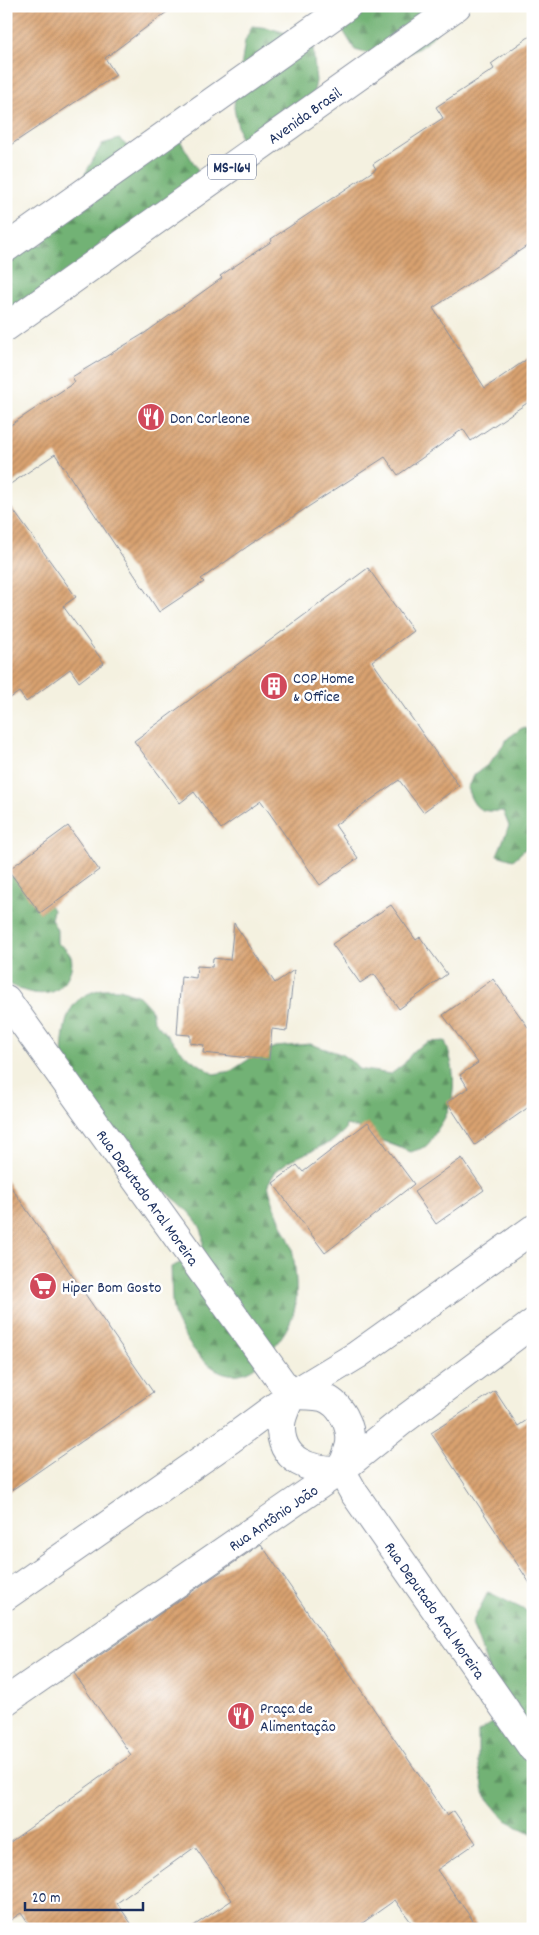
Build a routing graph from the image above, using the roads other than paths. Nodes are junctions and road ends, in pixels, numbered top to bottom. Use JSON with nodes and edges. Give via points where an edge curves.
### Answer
{"nodes":[{"id":1,"x":347,"y":6,"type":"edge"},
{"id":2,"x":457,"y":6,"type":"edge"},
{"id":3,"x":6,"y":248,"type":"edge"},
{"id":4,"x":6,"y":327,"type":"edge"},
{"id":5,"x":6,"y":999,"type":"edge"},
{"id":6,"x":533,"y":1229,"type":"edge"},
{"id":7,"x":533,"y":1323,"type":"edge"},
{"id":8,"x":292,"y":1395,"type":"junction"},
{"id":9,"x":341,"y":1470,"type":"junction"},
{"id":10,"x":6,"y":1596,"type":"edge"},
{"id":11,"x":6,"y":1701,"type":"edge"},
{"id":12,"x":533,"y":1748,"type":"edge"}],
"edges":[{"from":1,"to":3,"type":"main road"},
{"from":2,"to":4,"type":"main road","name":"Avenida Brasil","number":"MS-164"},
{"from":5,"to":8,"type":"main road","name":"Rua Deputado Aral Moreira"},
{"from":6,"to":8,"type":"main road","via":[[357,1356]]},
{"from":7,"to":9,"type":"main road","name":"Rua Antônio João"},
{"from":8,"to":9,"type":"main road","via":[[324,1398],[336,1405],[344,1416],[350,1432],[350,1444]]},
{"from":8,"to":9,"type":"main road","via":[[281,1423],[282,1438],[288,1451],[298,1462],[311,1468]]},
{"from":8,"to":10,"type":"main road"},
{"from":9,"to":11,"type":"main road","name":"Rua Antônio João"},
{"from":9,"to":12,"type":"main road","name":"Rua Deputado Aral Moreira"}]}
